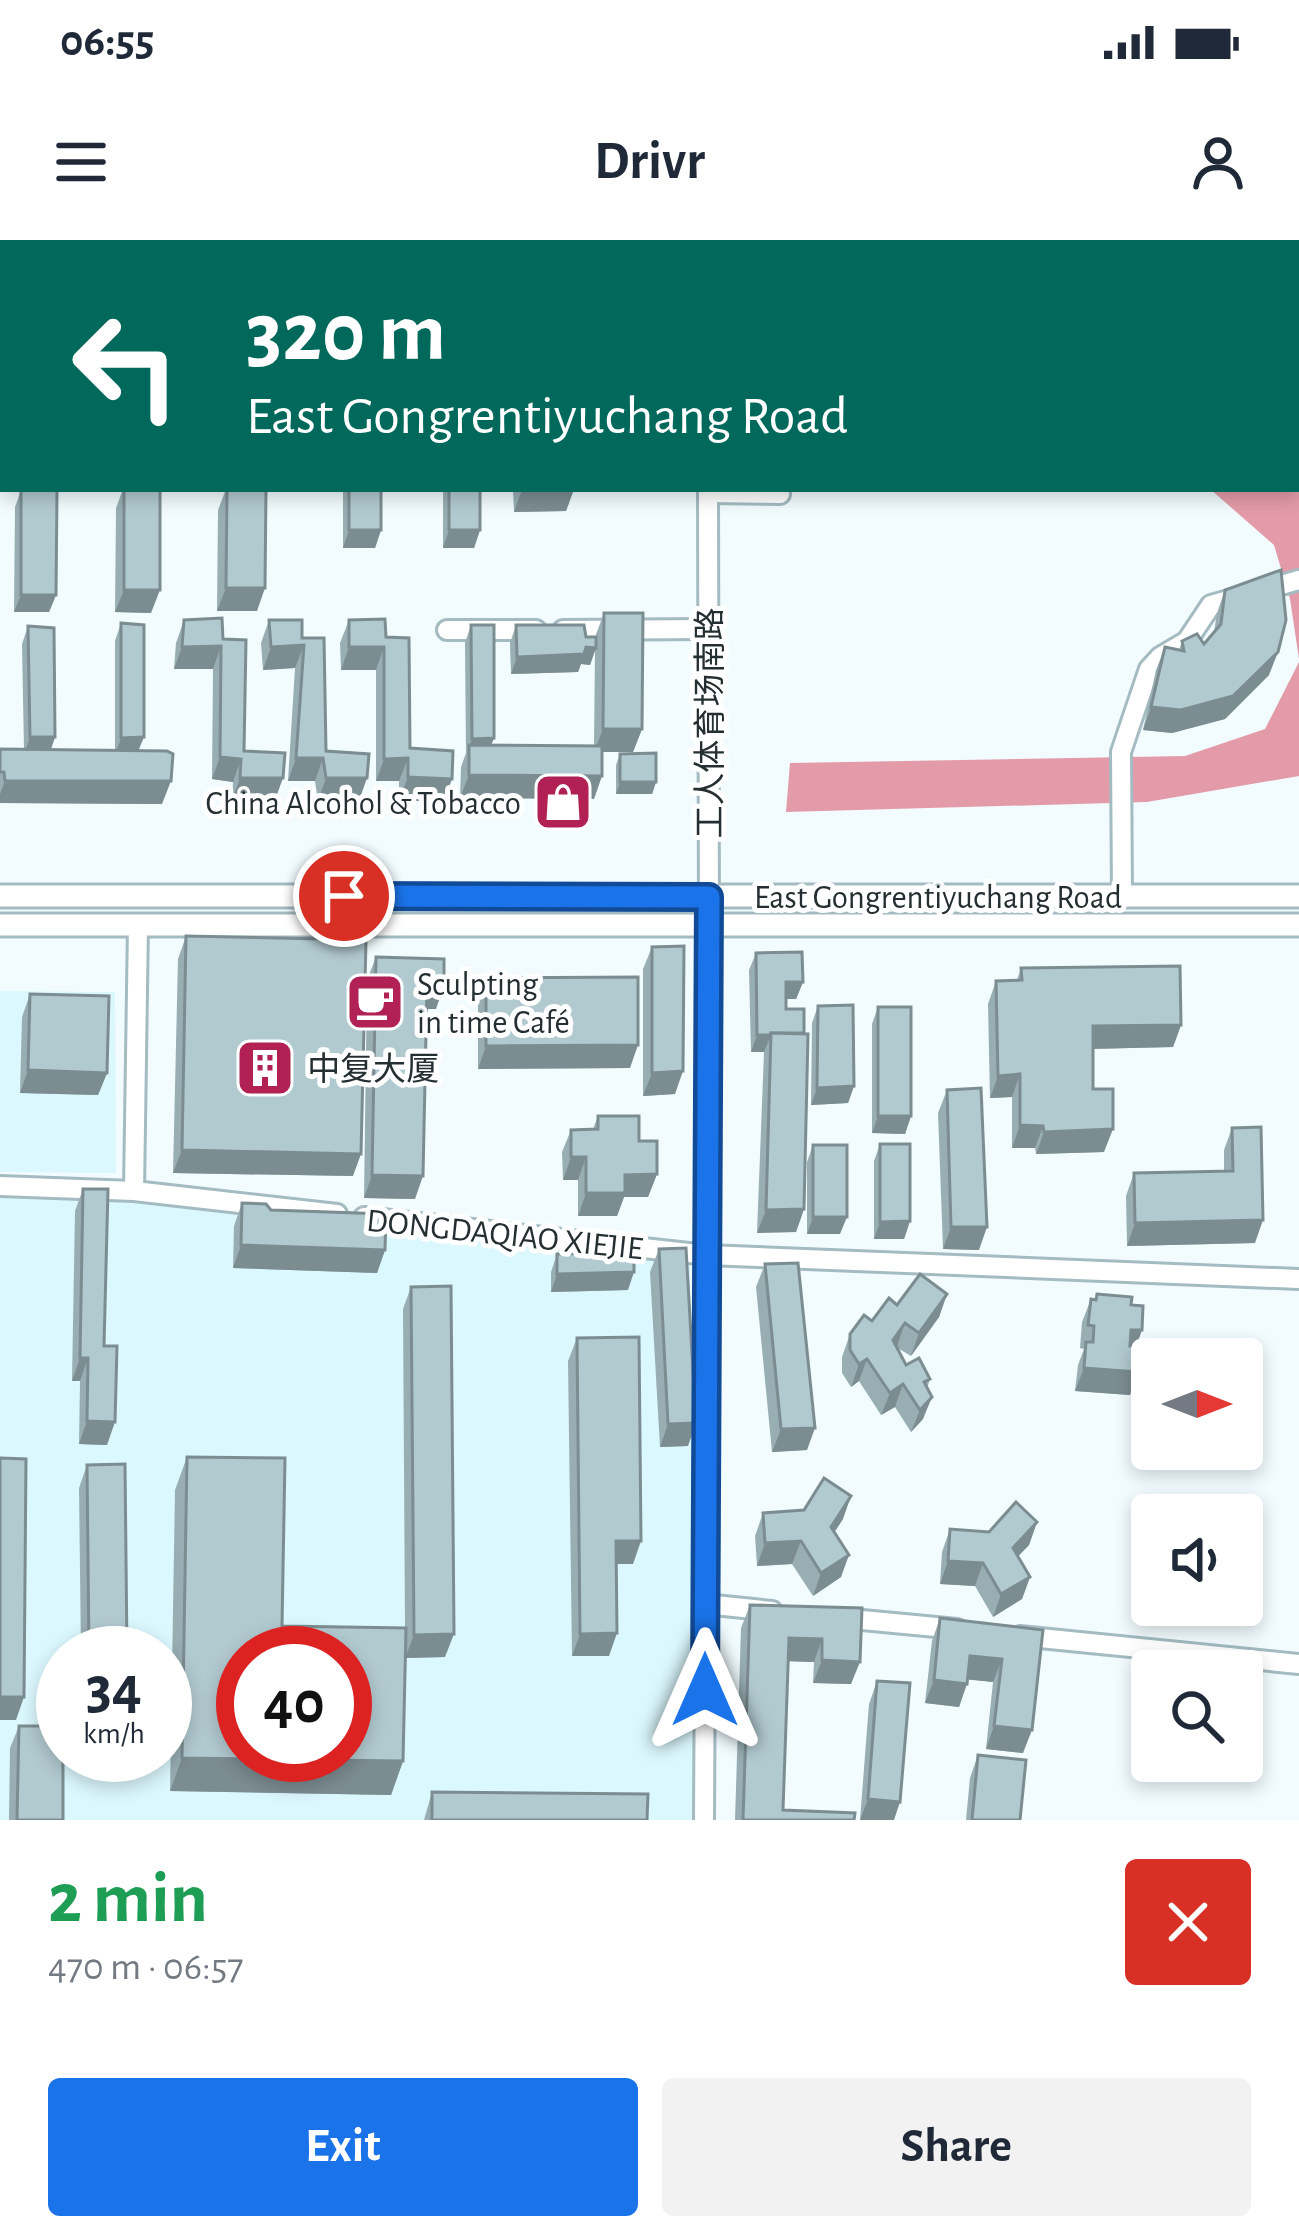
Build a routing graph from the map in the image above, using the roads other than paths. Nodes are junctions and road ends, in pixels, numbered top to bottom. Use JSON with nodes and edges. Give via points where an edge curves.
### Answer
{"nodes":[{"id":1,"x":708,"y":492,"type":"edge"},
{"id":2,"x":732,"y":492,"type":"edge"},
{"id":3,"x":780,"y":494,"type":"dead end"},
{"id":4,"x":1293,"y":582,"type":"edge"},
{"id":5,"x":709,"y":629,"type":"junction"},
{"id":6,"x":447,"y":630,"type":"dead end"},
{"id":7,"x":0,"y":896,"type":"edge"},
{"id":8,"x":1122,"y":896,"type":"junction"},
{"id":9,"x":1299,"y":896,"type":"edge"},
{"id":10,"x":709,"y":897,"type":"junction"},
{"id":11,"x":709,"y":923,"type":"junction"},
{"id":12,"x":138,"y":924,"type":"junction"},
{"id":13,"x":0,"y":925,"type":"edge"},
{"id":14,"x":1299,"y":925,"type":"edge"},
{"id":15,"x":0,"y":1186,"type":"edge"},
{"id":16,"x":134,"y":1191,"type":"junction"},
{"id":17,"x":707,"y":1256,"type":"junction"},
{"id":18,"x":1299,"y":1279,"type":"edge"},
{"id":19,"x":705,"y":1604,"type":"junction"},
{"id":20,"x":800,"y":1614,"type":"edge"},
{"id":21,"x":824,"y":1616,"type":"edge"},
{"id":22,"x":967,"y":1630,"type":"edge"},
{"id":23,"x":990,"y":1633,"type":"edge"},
{"id":24,"x":1299,"y":1664,"type":"edge"},
{"id":25,"x":704,"y":1820,"type":"edge"}],
"edges":[{"from":1,"to":5,"type":"street","name":"工人体育场南路"},
{"from":2,"to":3,"type":"street"},
{"from":4,"to":8,"type":"street","via":[[1211,605],[1187,641],[1149,669],[1121,752]]},
{"from":5,"to":6,"type":"street"},
{"from":5,"to":10,"type":"street","name":"工人体育场南路"},
{"from":7,"to":10,"type":"main road","name":"East Gongrentiyuchang Road"},
{"from":8,"to":9,"type":"main road","name":"East Gongrentiyuchang Road"},
{"from":8,"to":10,"type":"main road","name":"East Gongrentiyuchang Road"},
{"from":10,"to":11,"type":"street","name":"工人体育场南路"},
{"from":11,"to":12,"type":"main road"},
{"from":11,"to":14,"type":"main road"},
{"from":11,"to":17,"type":"street","name":"工人体育场南路"},
{"from":12,"to":13,"type":"main road"},
{"from":12,"to":16,"type":"street"},
{"from":15,"to":16,"type":"street","name":"DONGDAQIAO XIEJIE"},
{"from":16,"to":17,"type":"street","name":"DONGDAQIAO XIEJIE"},
{"from":17,"to":18,"type":"street","name":"DONGDAQIAO XIEJIE"},
{"from":17,"to":19,"type":"street","name":"工人体育场南路"},
{"from":19,"to":20,"type":"street"},
{"from":19,"to":25,"type":"street","name":"工人体育场南路"},
{"from":21,"to":22,"type":"street"},
{"from":23,"to":24,"type":"street"}]}
